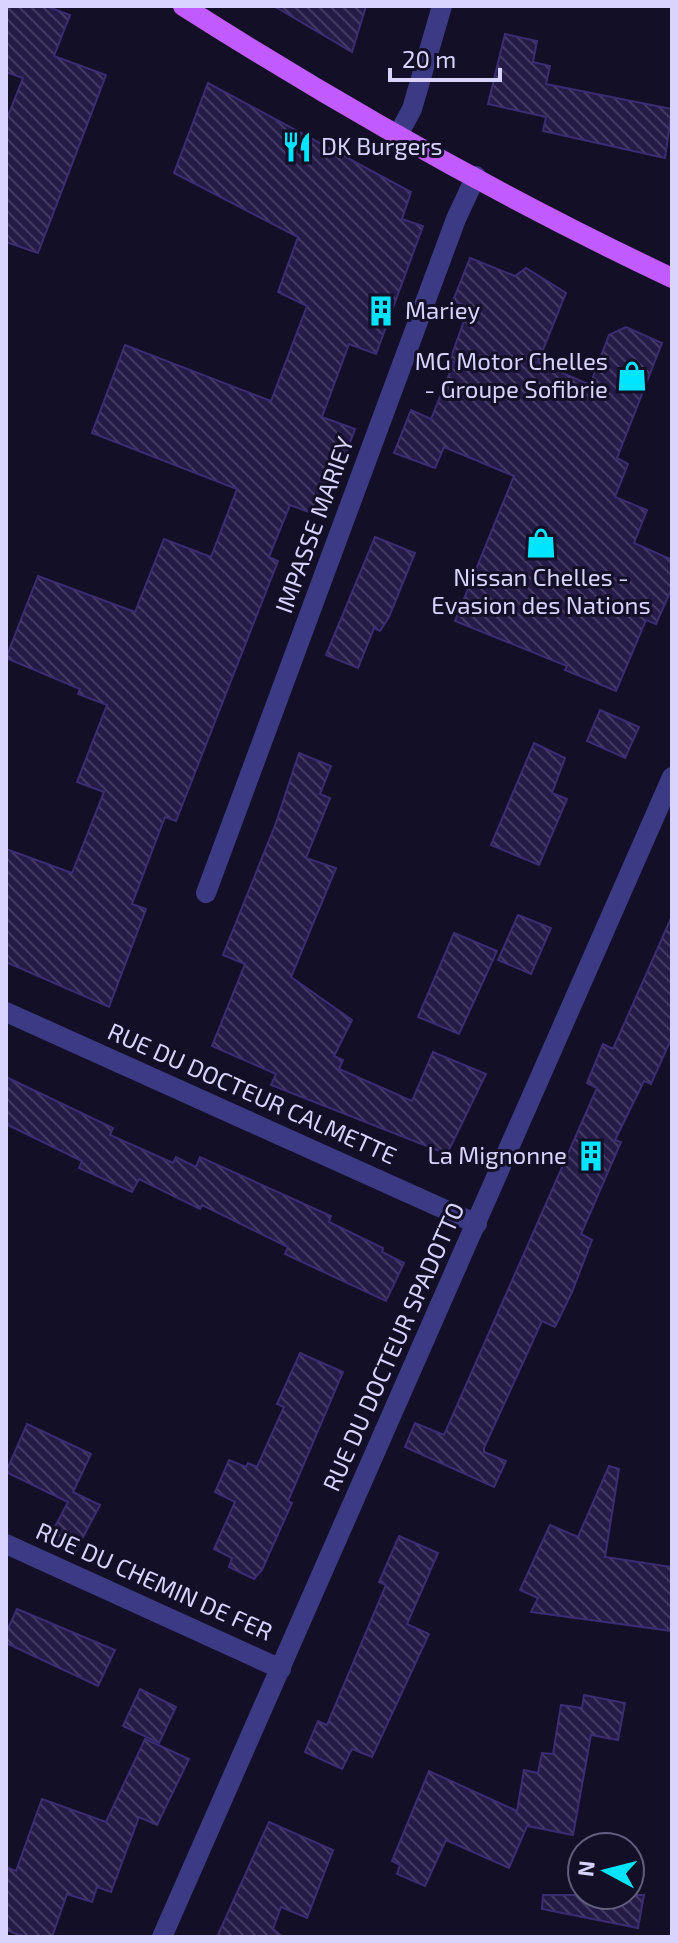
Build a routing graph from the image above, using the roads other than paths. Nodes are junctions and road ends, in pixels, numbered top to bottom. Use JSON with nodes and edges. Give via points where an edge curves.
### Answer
{"nodes":[{"id":1,"x":183,"y":6,"type":"edge"},
{"id":2,"x":442,"y":6,"type":"edge"},
{"id":3,"x":399,"y":133,"type":"junction"},
{"id":4,"x":476,"y":176,"type":"junction"},
{"id":5,"x":672,"y":278,"type":"edge"},
{"id":6,"x":672,"y":777,"type":"edge"},
{"id":7,"x":206,"y":893,"type":"dead end"},
{"id":8,"x":6,"y":1012,"type":"edge"},
{"id":9,"x":477,"y":1224,"type":"junction"},
{"id":10,"x":6,"y":1544,"type":"edge"},
{"id":11,"x":281,"y":1669,"type":"junction"},
{"id":12,"x":162,"y":1937,"type":"edge"}],
"edges":[{"from":1,"to":3,"type":"main road"},
{"from":2,"to":3,"type":"street","via":[[412,109]]},
{"from":3,"to":4,"type":"main road"},
{"from":4,"to":5,"type":"main road"},
{"from":4,"to":7,"type":"street","name":"IMPASSE MARIEY"},
{"from":6,"to":9,"type":"street","name":"RUE DU DOCTEUR SPADOTTO"},
{"from":8,"to":9,"type":"street","name":"RUE DU DOCTEUR CALMETTE"},
{"from":9,"to":11,"type":"street","name":"RUE DU DOCTEUR SPADOTTO"},
{"from":10,"to":11,"type":"street","name":"RUE DU CHEMIN DE FER"},
{"from":11,"to":12,"type":"street","name":"RUE DU DOCTEUR SPADOTTO"}]}
